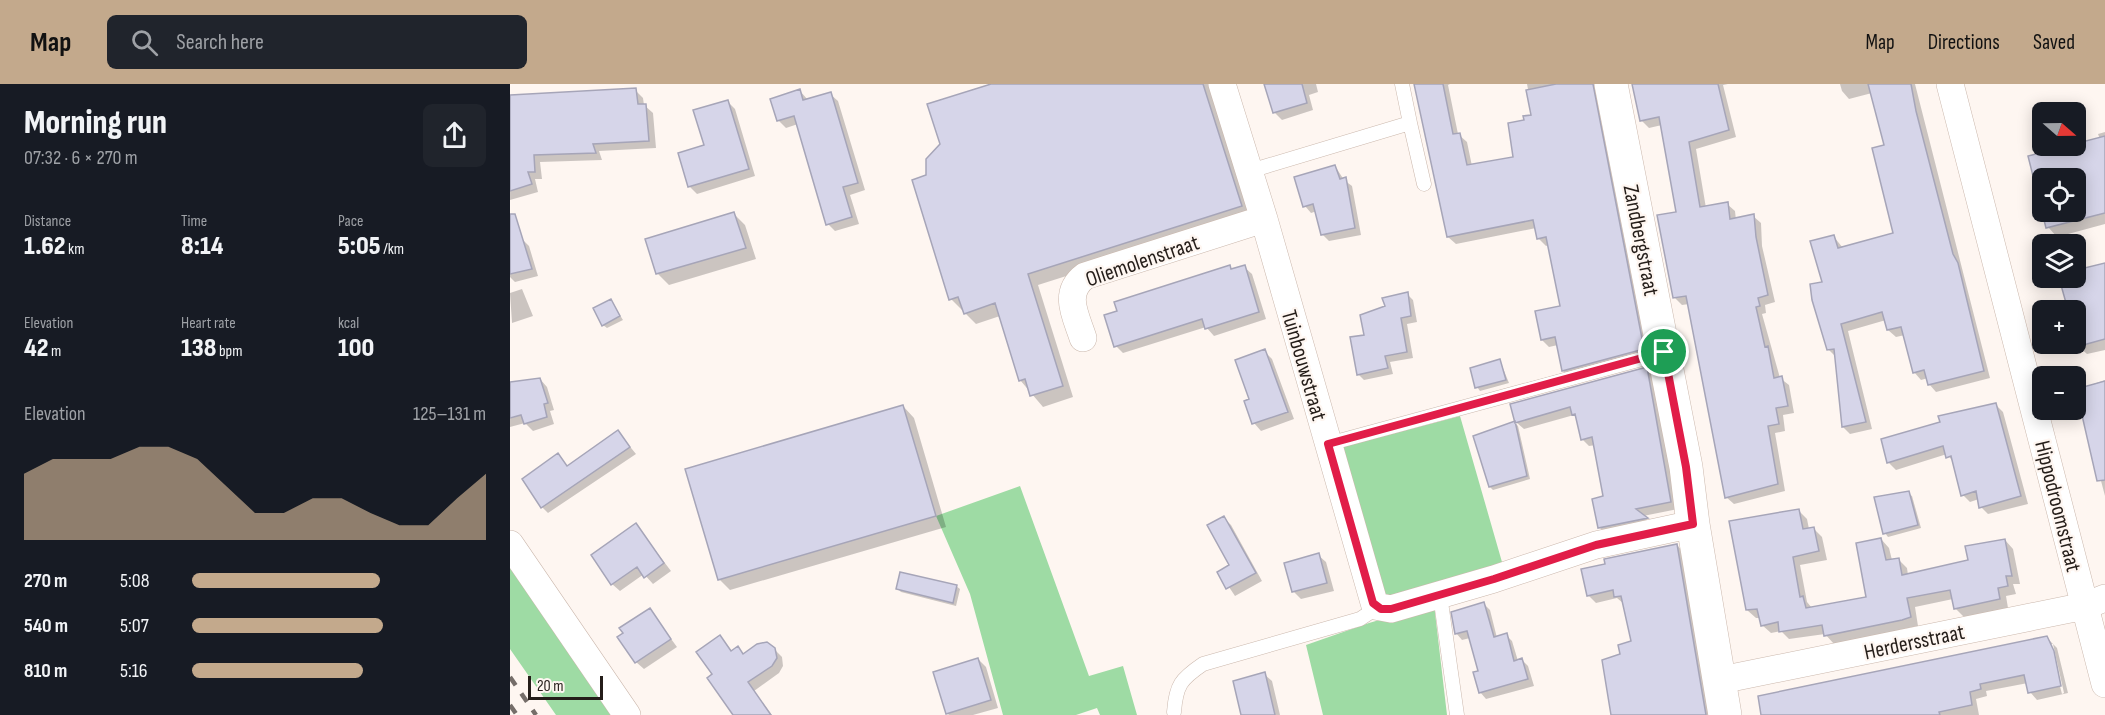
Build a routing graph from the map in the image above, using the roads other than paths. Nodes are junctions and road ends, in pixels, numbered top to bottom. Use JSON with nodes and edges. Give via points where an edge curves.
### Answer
{"nodes":[{"id":1,"x":1222,"y":84,"type":"edge"},
{"id":2,"x":1402,"y":84,"type":"edge"},
{"id":3,"x":1611,"y":84,"type":"edge"},
{"id":4,"x":1950,"y":84,"type":"edge"},
{"id":5,"x":1410,"y":123,"type":"junction"},
{"id":6,"x":1250,"y":171,"type":"junction"},
{"id":7,"x":1424,"y":184,"type":"dead end"},
{"id":8,"x":1264,"y":219,"type":"junction"},
{"id":9,"x":1083,"y":338,"type":"dead end"},
{"id":10,"x":1664,"y":352,"type":"junction"},
{"id":11,"x":1328,"y":444,"type":"junction"},
{"id":12,"x":1693,"y":524,"type":"junction"},
{"id":13,"x":510,"y":544,"type":"edge"},
{"id":14,"x":1440,"y":595,"type":"junction"},
{"id":15,"x":2095,"y":602,"type":"edge"},
{"id":16,"x":1378,"y":607,"type":"junction"},
{"id":17,"x":1721,"y":680,"type":"junction"},
{"id":18,"x":2105,"y":684,"type":"edge"},
{"id":19,"x":1174,"y":711,"type":"dead end"},
{"id":20,"x":627,"y":715,"type":"edge"},
{"id":21,"x":1457,"y":715,"type":"edge"},
{"id":22,"x":1725,"y":715,"type":"edge"}],
"edges":[{"from":1,"to":6,"type":"street","name":"Tuinbouwstraat"},
{"from":2,"to":5,"type":"lane"},
{"from":3,"to":10,"type":"street","name":"Zandbergstraat"},
{"from":4,"to":15,"type":"street","name":"Hippodroomstraat"},
{"from":5,"to":6,"type":"lane"},
{"from":5,"to":7,"type":"lane"},
{"from":6,"to":8,"type":"street","name":"Tuinbouwstraat"},
{"from":8,"to":9,"type":"street","name":"Oliemolenstraat","via":[[1085,276],[1074,286],[1071,299]]},
{"from":8,"to":11,"type":"street","name":"Tuinbouwstraat"},
{"from":10,"to":11,"type":"lane"},
{"from":10,"to":12,"type":"street","name":"Zandbergstraat"},
{"from":11,"to":16,"type":"street","name":"Tuinbouwstraat","via":[[1371,600]]},
{"from":12,"to":14,"type":"street","via":[[1596,545]]},
{"from":12,"to":17,"type":"street","name":"Zandbergstraat"},
{"from":13,"to":20,"type":"street"},
{"from":14,"to":16,"type":"street","via":[[1391,609]]},
{"from":14,"to":21,"type":"lane"},
{"from":15,"to":17,"type":"street","name":"Herdersstraat"},
{"from":15,"to":18,"type":"street","name":"Hippodroomstraat"},
{"from":16,"to":19,"type":"lane","via":[[1360,619],[1203,664],[1186,675],[1175,691]]},
{"from":17,"to":22,"type":"street","name":"Zandbergstraat"}]}
